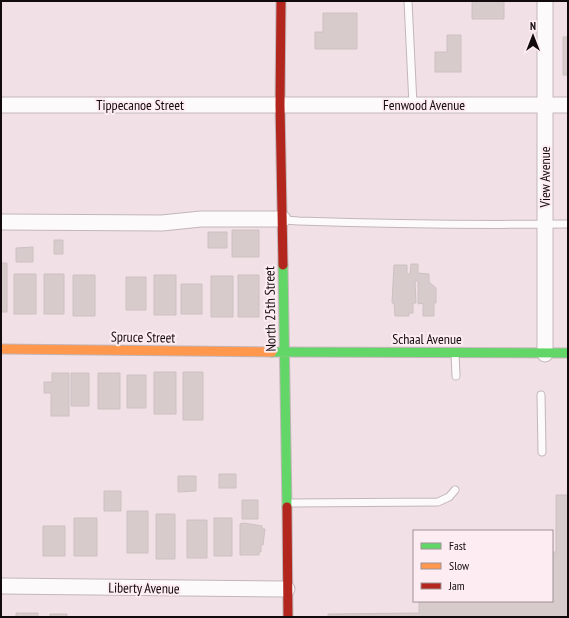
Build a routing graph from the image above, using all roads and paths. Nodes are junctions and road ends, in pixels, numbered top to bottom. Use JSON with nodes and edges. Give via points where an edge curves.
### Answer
{"nodes":[{"id":1,"x":281,"y":1,"type":"edge"},
{"id":2,"x":408,"y":1,"type":"edge"},
{"id":3,"x":545,"y":1,"type":"edge"},
{"id":4,"x":1,"y":104,"type":"edge"},
{"id":5,"x":280,"y":105,"type":"junction"},
{"id":6,"x":413,"y":105,"type":"junction"},
{"id":7,"x":545,"y":105,"type":"junction"},
{"id":8,"x":568,"y":105,"type":"edge"},
{"id":9,"x":282,"y":219,"type":"junction"},
{"id":10,"x":1,"y":222,"type":"edge"},
{"id":11,"x":545,"y":224,"type":"junction"},
{"id":12,"x":568,"y":224,"type":"edge"},
{"id":13,"x":1,"y":349,"type":"edge"},
{"id":14,"x":285,"y":352,"type":"junction"},
{"id":15,"x":455,"y":353,"type":"junction"},
{"id":16,"x":545,"y":354,"type":"junction"},
{"id":17,"x":568,"y":354,"type":"edge"},
{"id":18,"x":456,"y":376,"type":"dead end"},
{"id":19,"x":541,"y":395,"type":"dead end"},
{"id":20,"x":542,"y":452,"type":"dead end"},
{"id":21,"x":455,"y":490,"type":"dead end"},
{"id":22,"x":288,"y":503,"type":"junction"},
{"id":23,"x":1,"y":586,"type":"edge"},
{"id":24,"x":287,"y":589,"type":"junction"},
{"id":25,"x":288,"y":617,"type":"edge"}],
"edges":[{"from":1,"to":5,"type":"street","name":"North 25th Street"},
{"from":2,"to":6,"type":"lane"},
{"from":3,"to":7,"type":"street","name":"View Avenue"},
{"from":4,"to":5,"type":"street","name":"Tippecanoe Street"},
{"from":5,"to":6,"type":"street","name":"Fenwood Avenue"},
{"from":5,"to":9,"type":"street","name":"North 25th Street"},
{"from":6,"to":7,"type":"street","name":"Fenwood Avenue"},
{"from":7,"to":8,"type":"street","name":"Fenwood Avenue"},
{"from":7,"to":11,"type":"street","name":"View Avenue"},
{"from":9,"to":10,"type":"street","via":[[201,219],[162,223]]},
{"from":9,"to":11,"type":"lane","via":[[389,224]]},
{"from":9,"to":14,"type":"street","name":"North 25th Street"},
{"from":11,"to":12,"type":"lane"},
{"from":11,"to":16,"type":"street","name":"View Avenue"},
{"from":13,"to":14,"type":"street","name":"Spruce Street"},
{"from":14,"to":15,"type":"street","name":"Schaal Avenue"},
{"from":14,"to":22,"type":"street","name":"North 25th Street"},
{"from":15,"to":16,"type":"street","name":"Schaal Avenue"},
{"from":15,"to":18,"type":"lane"},
{"from":16,"to":17,"type":"street","name":"Schaal Avenue"},
{"from":19,"to":20,"type":"lane"},
{"from":21,"to":22,"type":"lane","via":[[449,498],[438,502]]},
{"from":22,"to":24,"type":"street","name":"North 25th Street"},
{"from":23,"to":24,"type":"street","name":"Liberty Avenue"},
{"from":24,"to":25,"type":"street","name":"North 25th Street"}]}
